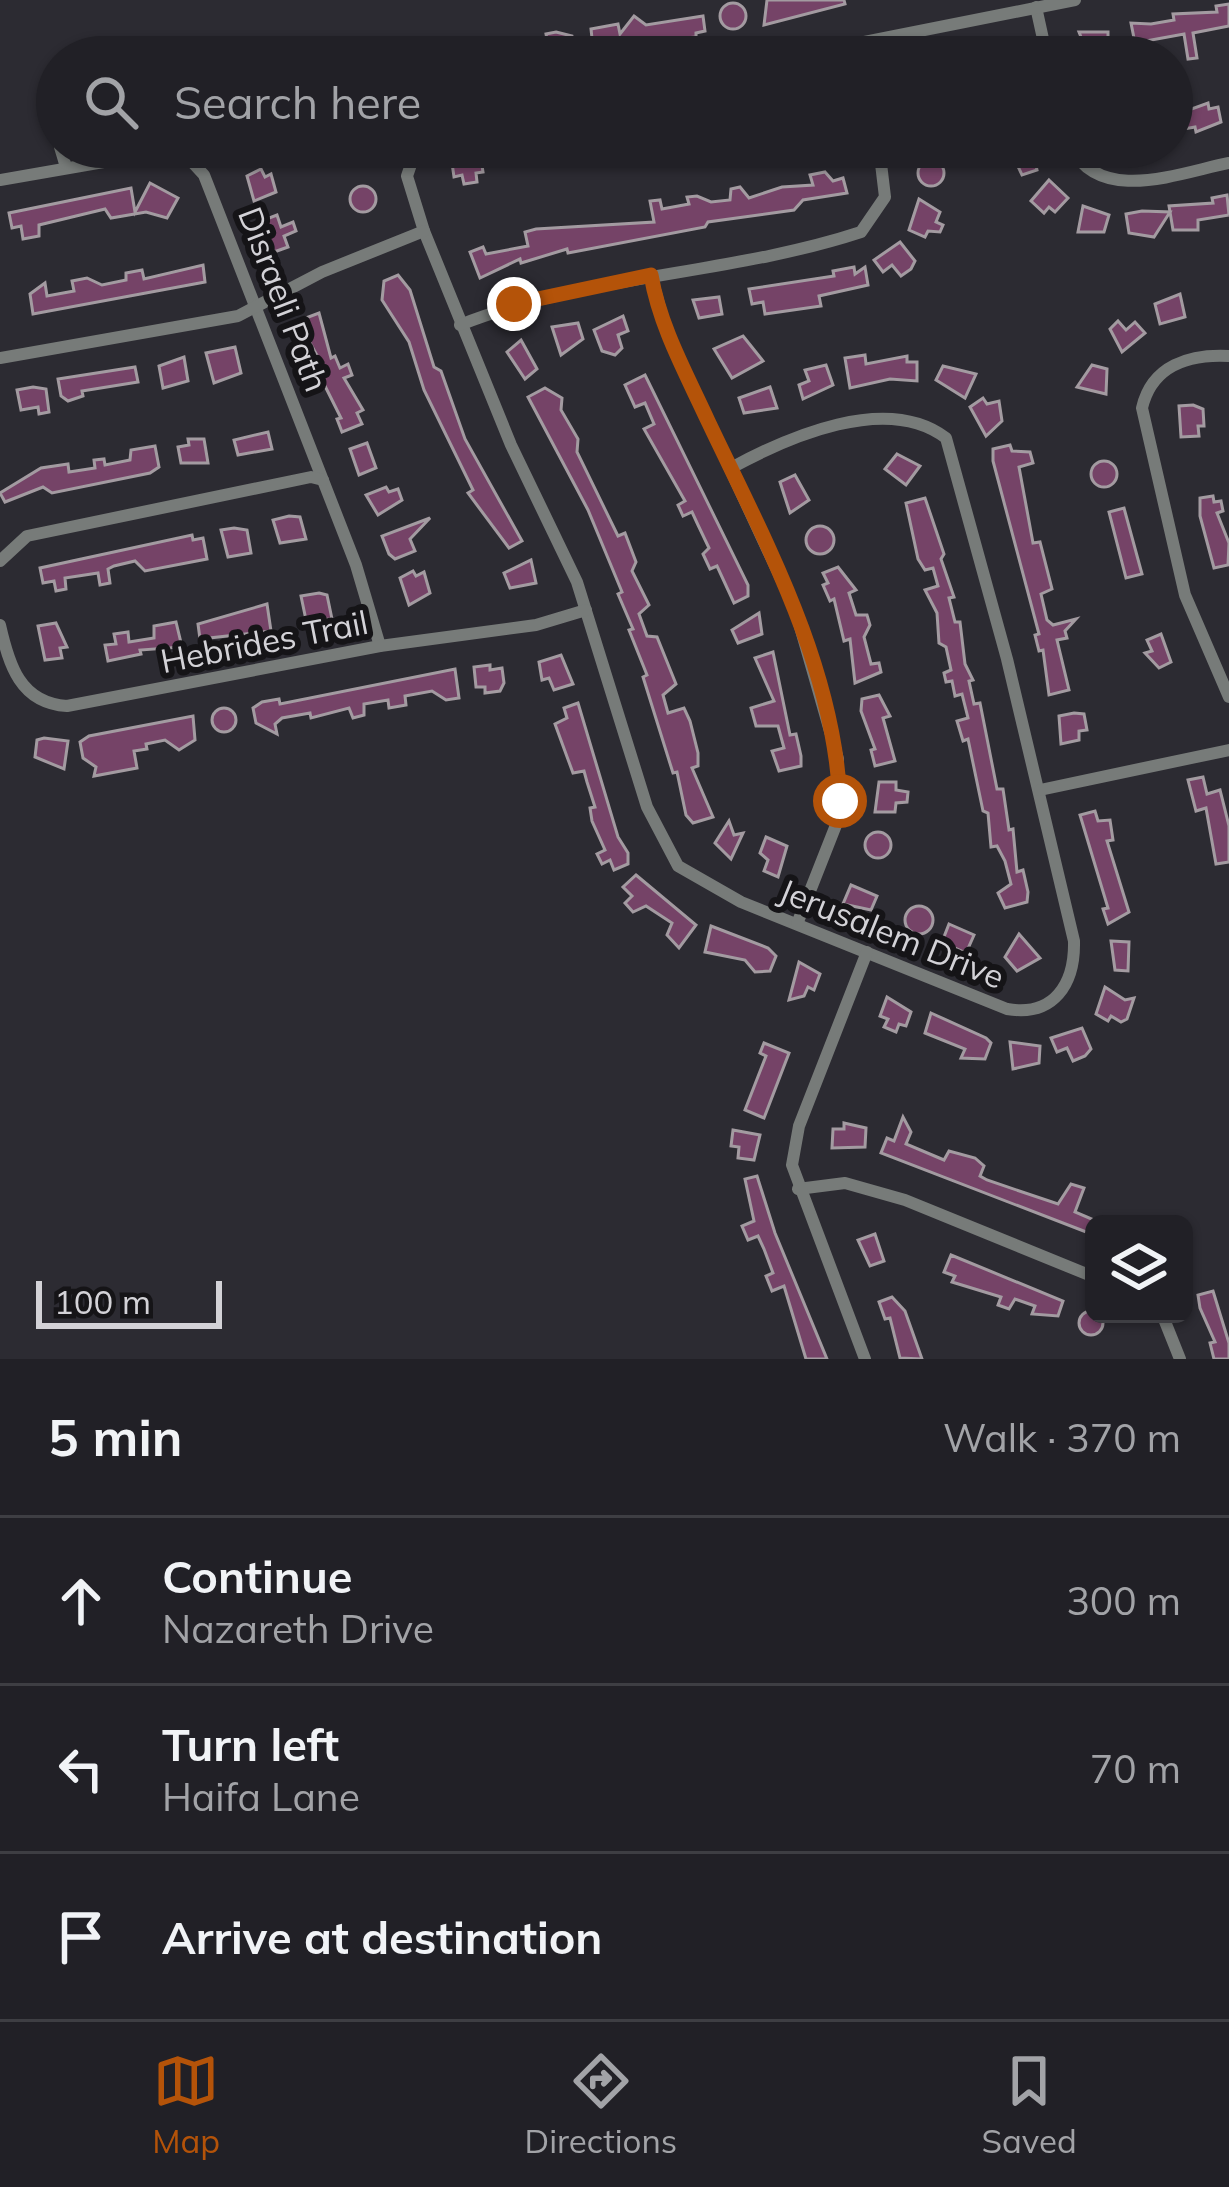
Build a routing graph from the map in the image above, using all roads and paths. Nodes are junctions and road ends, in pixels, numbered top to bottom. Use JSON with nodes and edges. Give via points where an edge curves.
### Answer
{"nodes":[{"id":1,"x":1075,"y":0,"type":"edge"},
{"id":2,"x":1036,"y":7,"type":"junction"},
{"id":3,"x":917,"y":36,"type":"edge"},
{"id":4,"x":1042,"y":36,"type":"edge"},
{"id":5,"x":1229,"y":163,"type":"edge"},
{"id":6,"x":61,"y":168,"type":"edge"},
{"id":7,"x":196,"y":168,"type":"edge"},
{"id":8,"x":410,"y":168,"type":"edge"},
{"id":9,"x":882,"y":168,"type":"edge"},
{"id":10,"x":1090,"y":168,"type":"edge"},
{"id":11,"x":0,"y":180,"type":"edge"},
{"id":12,"x":424,"y":231,"type":"junction"},
{"id":13,"x":651,"y":275,"type":"junction"},
{"id":14,"x":258,"y":307,"type":"junction"},
{"id":15,"x":460,"y":326,"type":"junction"},
{"id":16,"x":1229,"y":356,"type":"edge"},
{"id":17,"x":0,"y":358,"type":"edge"},
{"id":18,"x":730,"y":468,"type":"junction"},
{"id":19,"x":323,"y":481,"type":"junction"},
{"id":20,"x":0,"y":561,"type":"edge"},
{"id":21,"x":586,"y":610,"type":"junction"},
{"id":22,"x":0,"y":625,"type":"edge"},
{"id":23,"x":380,"y":646,"type":"junction"},
{"id":24,"x":1224,"y":669,"type":"edge"},
{"id":25,"x":1229,"y":697,"type":"edge"},
{"id":26,"x":1229,"y":750,"type":"edge"},
{"id":27,"x":1040,"y":790,"type":"junction"},
{"id":28,"x":797,"y":924,"type":"junction"},
{"id":29,"x":867,"y":952,"type":"junction"},
{"id":30,"x":798,"y":1189,"type":"junction"},
{"id":31,"x":1085,"y":1273,"type":"edge"},
{"id":32,"x":1166,"y":1323,"type":"edge"},
{"id":33,"x":865,"y":1359,"type":"edge"},
{"id":34,"x":1180,"y":1359,"type":"edge"}],
"edges":[{"from":1,"to":2,"type":"street"},
{"from":2,"to":3,"type":"street"},
{"from":2,"to":4,"type":"street"},
{"from":5,"to":10,"type":"street","via":[[1114,182]]},
{"from":6,"to":11,"type":"street","name":"Disraeli Path"},
{"from":7,"to":14,"type":"street","name":"Disraeli Path","via":[[218,202]]},
{"from":8,"to":12,"type":"street","name":"Jerusalem Drive"},
{"from":9,"to":13,"type":"street","via":[[885,197],[861,232]]},
{"from":12,"to":14,"type":"street"},
{"from":12,"to":15,"type":"street","name":"Jerusalem Drive"},
{"from":13,"to":15,"type":"street","via":[[514,304]]},
{"from":13,"to":18,"type":"street","via":[[667,334]]},
{"from":14,"to":17,"type":"street"},
{"from":14,"to":19,"type":"street","name":"Disraeli Path"},
{"from":15,"to":21,"type":"street","name":"Jerusalem Drive"},
{"from":16,"to":24,"type":"street","via":[[1174,363],[1142,408],[1185,596]]},
{"from":18,"to":27,"type":"street","name":"Jerusalem Drive","via":[[803,436],[870,421],[917,422],[946,438]]},
{"from":18,"to":28,"type":"street","via":[[795,609],[838,759],[838,820]]},
{"from":19,"to":20,"type":"street","via":[[311,477],[27,536]]},
{"from":19,"to":23,"type":"street","name":"Disraeli Path"},
{"from":21,"to":23,"type":"street","name":"Hebrides Trail","via":[[536,626]]},
{"from":21,"to":28,"type":"street","name":"Jerusalem Drive","via":[[664,846],[689,875]]},
{"from":22,"to":23,"type":"street","name":"Hebrides Trail","via":[[22,686],[40,701],[67,706]]},
{"from":24,"to":25,"type":"street"},
{"from":26,"to":27,"type":"street"},
{"from":27,"to":29,"type":"street","name":"Jerusalem Drive","via":[[1075,941],[1075,969],[1057,998],[1031,1010],[1006,1009]]},
{"from":28,"to":29,"type":"street","name":"Jerusalem Drive"},
{"from":29,"to":30,"type":"street","via":[[800,1126],[792,1165]]},
{"from":30,"to":31,"type":"street","via":[[845,1183],[905,1200]]},
{"from":30,"to":33,"type":"street"},
{"from":32,"to":34,"type":"street"}]}
